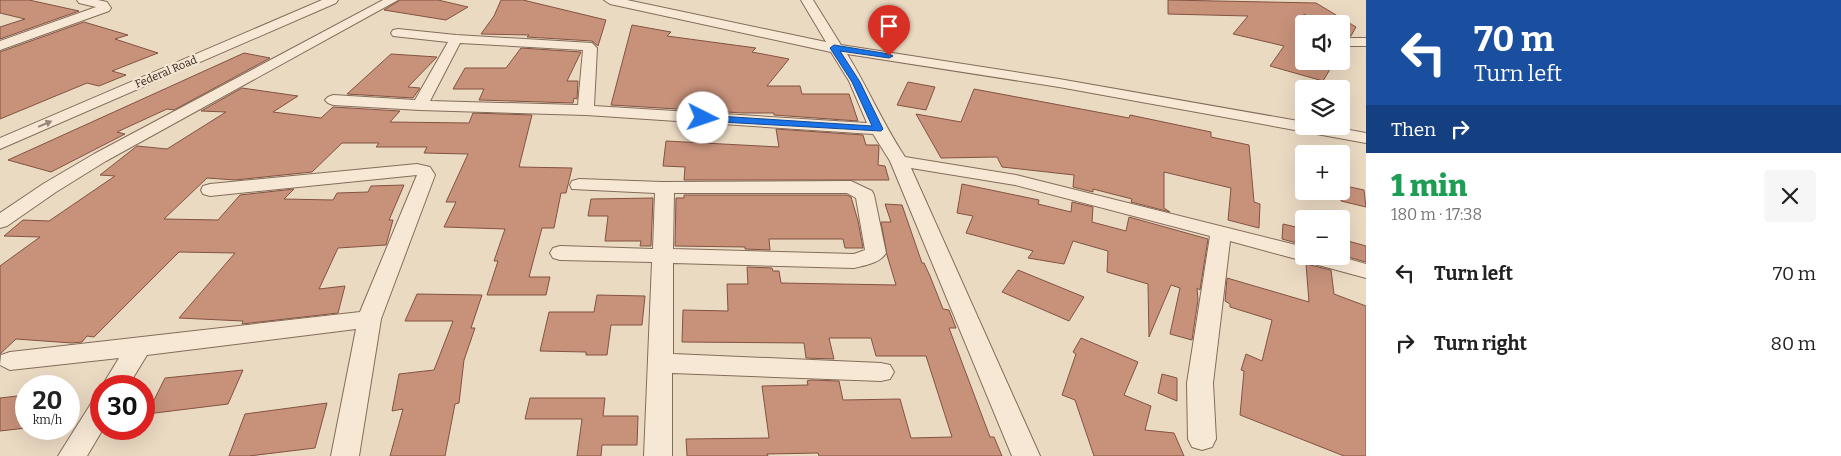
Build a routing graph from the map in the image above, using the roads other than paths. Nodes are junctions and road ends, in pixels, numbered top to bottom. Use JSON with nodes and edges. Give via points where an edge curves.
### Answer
{"nodes":[{"id":1,"x":83,"y":0,"type":"edge"},
{"id":2,"x":315,"y":0,"type":"edge"},
{"id":3,"x":332,"y":0,"type":"edge"},
{"id":4,"x":392,"y":0,"type":"edge"},
{"id":5,"x":610,"y":0,"type":"edge"},
{"id":6,"x":807,"y":0,"type":"edge"},
{"id":7,"x":398,"y":33,"type":"dead end"},
{"id":8,"x":456,"y":39,"type":"junction"},
{"id":9,"x":1350,"y":42,"type":"edge"},
{"id":10,"x":1366,"y":42,"type":"edge"},
{"id":11,"x":0,"y":46,"type":"edge"},
{"id":12,"x":834,"y":48,"type":"junction"},
{"id":13,"x":333,"y":100,"type":"dead end"},
{"id":14,"x":420,"y":105,"type":"junction"},
{"id":15,"x":586,"y":110,"type":"junction"},
{"id":16,"x":878,"y":129,"type":"junction"},
{"id":17,"x":0,"y":130,"type":"edge"},
{"id":18,"x":1366,"y":138,"type":"edge"},
{"id":19,"x":0,"y":144,"type":"edge"},
{"id":20,"x":899,"y":161,"type":"junction"},
{"id":21,"x":579,"y":185,"type":"dead end"},
{"id":22,"x":665,"y":188,"type":"junction"},
{"id":23,"x":210,"y":190,"type":"dead end"},
{"id":24,"x":0,"y":222,"type":"edge"},
{"id":25,"x":1221,"y":232,"type":"junction"},
{"id":26,"x":1295,"y":252,"type":"edge"},
{"id":27,"x":560,"y":253,"type":"dead end"},
{"id":28,"x":663,"y":256,"type":"junction"},
{"id":29,"x":1347,"y":265,"type":"edge"},
{"id":30,"x":1366,"y":270,"type":"edge"},
{"id":31,"x":369,"y":319,"type":"junction"},
{"id":32,"x":139,"y":348,"type":"junction"},
{"id":33,"x":10,"y":361,"type":"dead end"},
{"id":34,"x":660,"y":363,"type":"junction"},
{"id":35,"x":881,"y":372,"type":"dead end"},
{"id":36,"x":122,"y":375,"type":"edge"},
{"id":37,"x":90,"y":427,"type":"edge"},
{"id":38,"x":1202,"y":439,"type":"dead end"},
{"id":39,"x":72,"y":456,"type":"edge"},
{"id":40,"x":345,"y":456,"type":"edge"},
{"id":41,"x":658,"y":456,"type":"edge"},
{"id":42,"x":1026,"y":456,"type":"edge"}],
"edges":[{"from":1,"to":11,"type":"street","via":[[104,8]]},
{"from":2,"to":17,"type":"street","name":"Federal Road"},
{"from":19,"to":3,"type":"street","name":"Federal Road","one_way":true},
{"from":4,"to":24,"type":"street","via":[[118,147]]},
{"from":5,"to":12,"type":"street"},
{"from":6,"to":12,"type":"street"},
{"from":7,"to":8,"type":"street"},
{"from":8,"to":14,"type":"street"},
{"from":8,"to":15,"type":"street","via":[[587,46],[590,48]]},
{"from":9,"to":10,"type":"street"},
{"from":12,"to":16,"type":"street","via":[[856,82]]},
{"from":12,"to":18,"type":"street","via":[[1060,83]]},
{"from":13,"to":14,"type":"street"},
{"from":14,"to":15,"type":"street"},
{"from":15,"to":16,"type":"street"},
{"from":16,"to":20,"type":"street"},
{"from":20,"to":25,"type":"street","via":[[1008,179]]},
{"from":20,"to":42,"type":"street"},
{"from":21,"to":22,"type":"street"},
{"from":22,"to":28,"type":"street"},
{"from":22,"to":28,"type":"street","via":[[851,187],[865,195],[876,253],[854,261]]},
{"from":23,"to":31,"type":"street","via":[[417,169],[424,171],[426,175]]},
{"from":25,"to":26,"type":"street"},
{"from":25,"to":38,"type":"street","via":[[1200,383]]},
{"from":27,"to":28,"type":"street"},
{"from":28,"to":34,"type":"street"},
{"from":29,"to":30,"type":"street"},
{"from":31,"to":32,"type":"street"},
{"from":31,"to":40,"type":"street"},
{"from":32,"to":33,"type":"street"},
{"from":32,"to":36,"type":"street"},
{"from":34,"to":35,"type":"street"},
{"from":34,"to":41,"type":"street"},
{"from":37,"to":39,"type":"street"}]}
